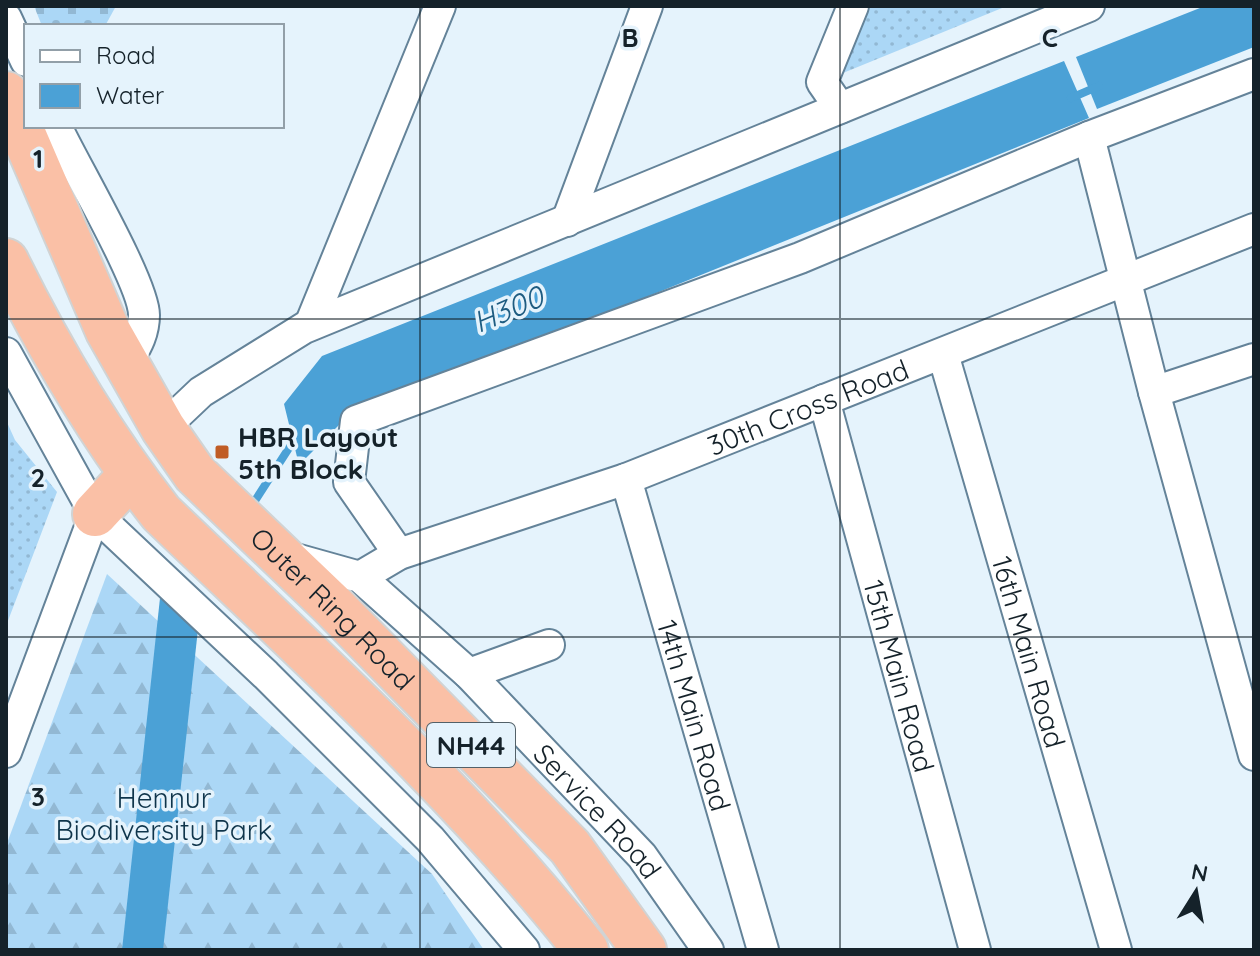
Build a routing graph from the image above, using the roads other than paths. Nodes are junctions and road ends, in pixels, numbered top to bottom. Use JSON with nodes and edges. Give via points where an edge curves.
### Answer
{"nodes":[{"id":1,"x":440,"y":6,"type":"edge"},
{"id":2,"x":647,"y":6,"type":"edge"},
{"id":3,"x":853,"y":6,"type":"edge"},
{"id":4,"x":1089,"y":6,"type":"edge"},
{"id":5,"x":1054,"y":12,"type":"edge"},
{"id":6,"x":6,"y":18,"type":"edge"},
{"id":7,"x":24,"y":57,"type":"edge"},
{"id":8,"x":1254,"y":74,"type":"edge"},
{"id":9,"x":6,"y":94,"type":"edge"},
{"id":10,"x":840,"y":108,"type":"junction"},
{"id":11,"x":57,"y":128,"type":"edge"},
{"id":12,"x":1089,"y":137,"type":"junction"},
{"id":13,"x":567,"y":221,"type":"junction"},
{"id":14,"x":1254,"y":229,"type":"edge"},
{"id":15,"x":6,"y":261,"type":"edge"},
{"id":16,"x":1127,"y":282,"type":"junction"},
{"id":17,"x":310,"y":325,"type":"junction"},
{"id":18,"x":6,"y":353,"type":"edge"},
{"id":19,"x":943,"y":354,"type":"junction"},
{"id":20,"x":1254,"y":359,"type":"edge"},
{"id":21,"x":125,"y":366,"type":"junction"},
{"id":22,"x":1154,"y":392,"type":"junction"},
{"id":23,"x":824,"y":400,"type":"junction"},
{"id":24,"x":163,"y":428,"type":"junction"},
{"id":25,"x":131,"y":475,"type":"junction"},
{"id":26,"x":626,"y":479,"type":"junction"},
{"id":27,"x":95,"y":514,"type":"junction"},
{"id":28,"x":399,"y":554,"type":"junction"},
{"id":29,"x":281,"y":555,"type":"junction"},
{"id":30,"x":360,"y":577,"type":"junction"},
{"id":31,"x":549,"y":645,"type":"dead end"},
{"id":32,"x":469,"y":674,"type":"junction"},
{"id":33,"x":6,"y":752,"type":"edge"},
{"id":34,"x":1254,"y":755,"type":"edge"},
{"id":35,"x":524,"y":950,"type":"edge"},
{"id":36,"x":586,"y":950,"type":"edge"},
{"id":37,"x":644,"y":950,"type":"edge"},
{"id":38,"x":708,"y":950,"type":"edge"},
{"id":39,"x":763,"y":950,"type":"edge"},
{"id":40,"x":975,"y":950,"type":"edge"},
{"id":41,"x":1116,"y":950,"type":"edge"}],
"edges":[{"from":1,"to":17,"type":"street"},
{"from":2,"to":13,"type":"street"},
{"from":3,"to":10,"type":"street","via":[[822,82]]},
{"from":4,"to":5,"type":"street"},
{"from":5,"to":10,"type":"street"},
{"from":6,"to":7,"type":"street"},
{"from":8,"to":12,"type":"street"},
{"from":9,"to":21,"type":"highway","number":"NH44"},
{"from":10,"to":13,"type":"street"},
{"from":11,"to":21,"type":"street","via":[[145,311],[142,337]]},
{"from":12,"to":16,"type":"street"},
{"from":12,"to":28,"type":"street","via":[[800,258],[356,421],[349,482]]},
{"from":13,"to":17,"type":"street"},
{"from":14,"to":16,"type":"street","name":"30th Cross Road"},
{"from":15,"to":25,"type":"highway","name":"Outer Ring Road","number":"NH44","via":[[68,377]]},
{"from":16,"to":19,"type":"street","name":"30th Cross Road"},
{"from":16,"to":22,"type":"street"},
{"from":17,"to":24,"type":"street","via":[[201,392]]},
{"from":18,"to":27,"type":"street"},
{"from":19,"to":23,"type":"street","name":"30th Cross Road"},
{"from":19,"to":41,"type":"street","name":"16th Main Road"},
{"from":20,"to":22,"type":"street"},
{"from":21,"to":24,"type":"highway","name":"Outer Ring Road","number":"NH44"},
{"from":22,"to":34,"type":"street"},
{"from":23,"to":26,"type":"street","name":"30th Cross Road"},
{"from":23,"to":40,"type":"street","name":"15th Main Road"},
{"from":24,"to":29,"type":"highway","name":"Outer Ring Road","number":"NH44","via":[[206,487]]},
{"from":25,"to":27,"type":"highway"},
{"from":25,"to":36,"type":"highway","name":"Outer Ring Road","number":"NH44","via":[[161,513],[464,806]]},
{"from":26,"to":28,"type":"street","name":"30th Cross Road"},
{"from":26,"to":39,"type":"street","name":"14th Main Road"},
{"from":27,"to":33,"type":"street"},
{"from":27,"to":35,"type":"street","via":[[430,839]]},
{"from":28,"to":30,"type":"street","name":"30th Cross Road"},
{"from":29,"to":30,"type":"street","name":"Service Road"},
{"from":29,"to":37,"type":"highway","name":"Outer Ring Road","number":"NH44","via":[[570,847]]},
{"from":30,"to":32,"type":"street","name":"Service Road"},
{"from":31,"to":32,"type":"street"},
{"from":32,"to":38,"type":"street","name":"Service Road","via":[[642,856]]}]}
